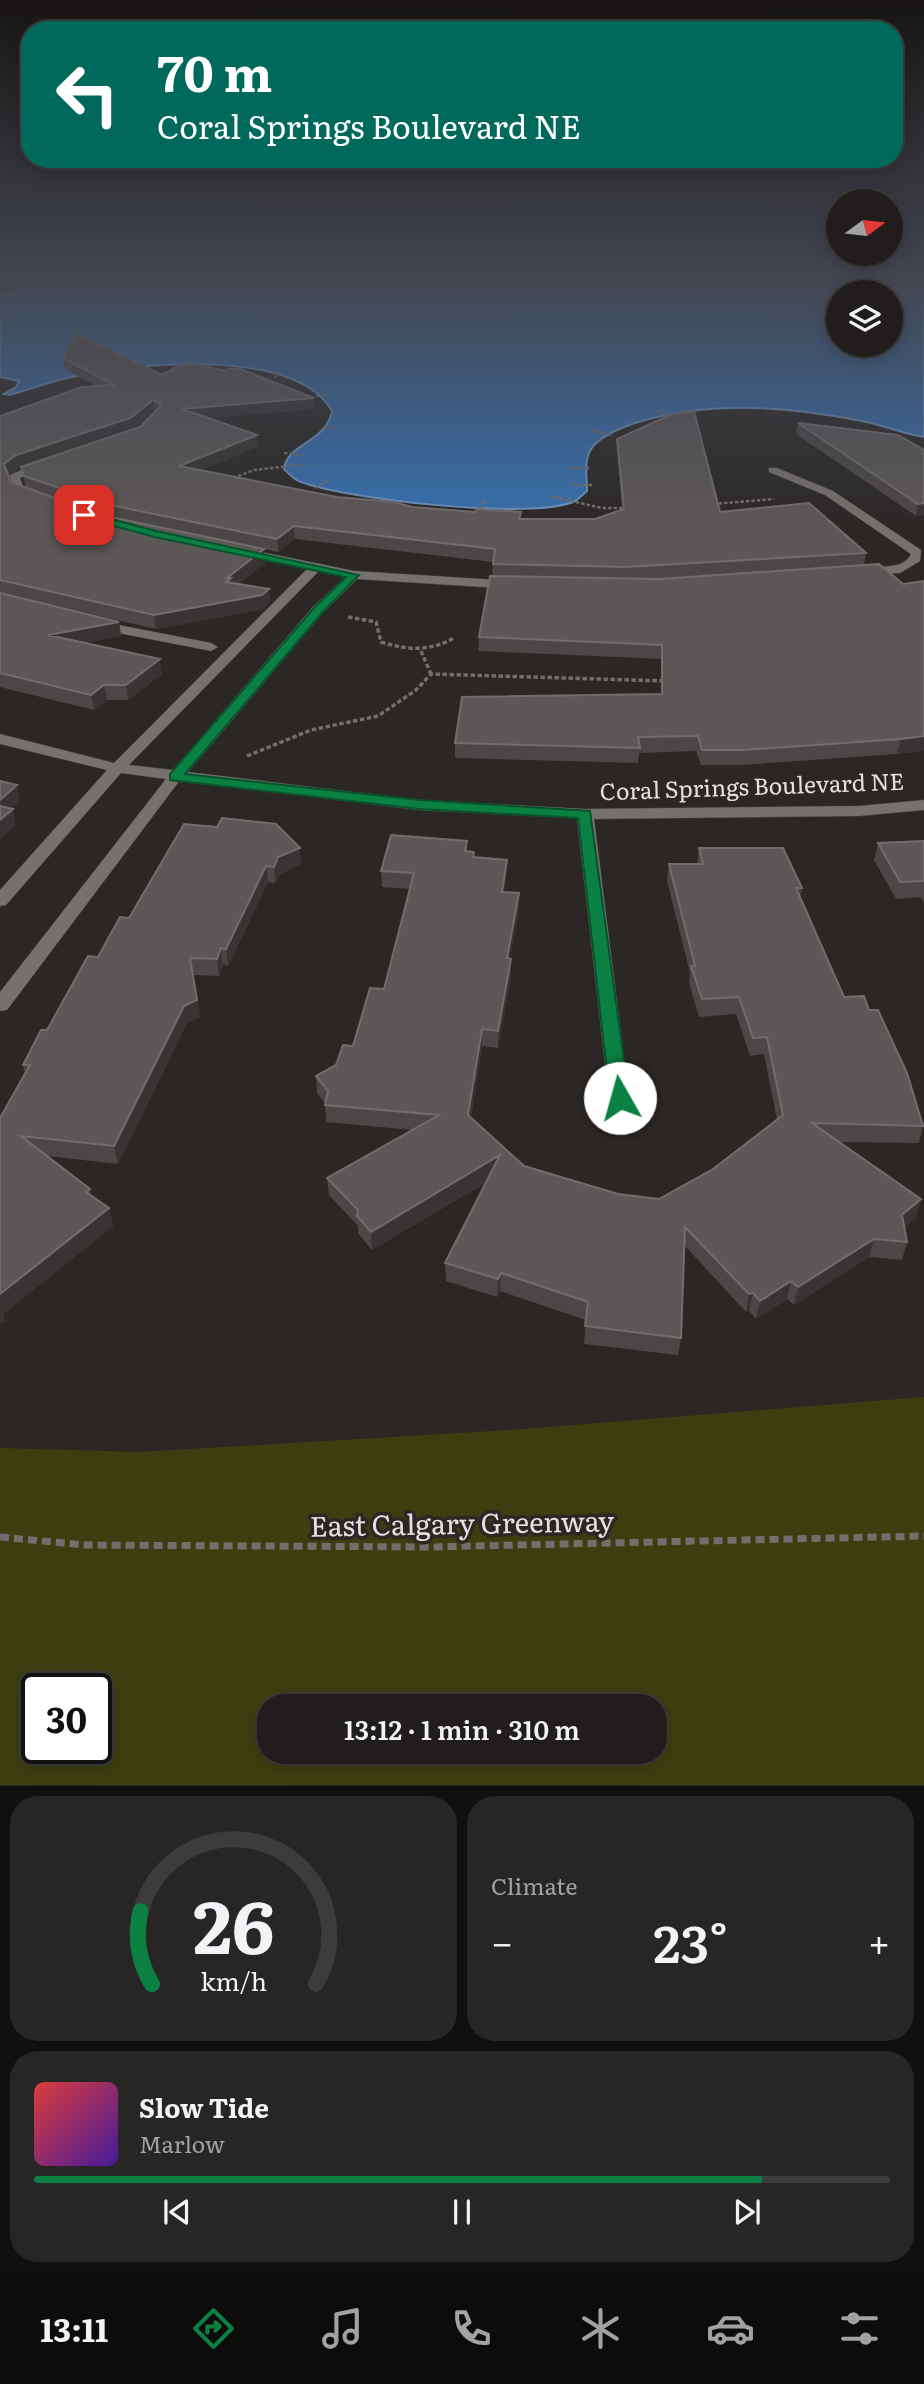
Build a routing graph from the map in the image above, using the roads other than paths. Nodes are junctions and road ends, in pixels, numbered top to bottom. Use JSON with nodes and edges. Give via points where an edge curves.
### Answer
{"nodes":[{"id":1,"x":61,"y":459,"type":"edge"},
{"id":2,"x":773,"y":470,"type":"dead end"},
{"id":3,"x":47,"y":502,"type":"edge"},
{"id":4,"x":235,"y":551,"type":"edge"},
{"id":5,"x":315,"y":568,"type":"junction"},
{"id":6,"x":848,"y":573,"type":"edge"},
{"id":7,"x":354,"y":575,"type":"junction"},
{"id":8,"x":527,"y":585,"type":"edge"},
{"id":9,"x":84,"y":621,"type":"edge"},
{"id":10,"x":211,"y":647,"type":"dead end"},
{"id":11,"x":0,"y":739,"type":"edge"},
{"id":12,"x":117,"y":768,"type":"junction"},
{"id":13,"x":175,"y":777,"type":"junction"},
{"id":14,"x":924,"y":805,"type":"edge"},
{"id":15,"x":585,"y":814,"type":"junction"},
{"id":16,"x":0,"y":901,"type":"edge"},
{"id":17,"x":0,"y":1005,"type":"edge"},
{"id":18,"x":620,"y":1098,"type":"dead end"}],
"edges":[{"from":1,"to":3,"type":"street","via":[[14,477],[19,492]]},
{"from":2,"to":6,"type":"street","via":[[829,493],[917,552],[914,561],[900,569]]},
{"from":4,"to":5,"type":"street"},
{"from":5,"to":7,"type":"street"},
{"from":5,"to":12,"type":"street"},
{"from":7,"to":8,"type":"street"},
{"from":7,"to":13,"type":"street","via":[[318,610]]},
{"from":9,"to":10,"type":"street"},
{"from":11,"to":12,"type":"street","name":"Coral Springs Boulevard NE"},
{"from":12,"to":13,"type":"street","name":"Coral Springs Boulevard NE"},
{"from":12,"to":16,"type":"street"},
{"from":13,"to":15,"type":"street","name":"Coral Springs Boulevard NE","via":[[419,805]]},
{"from":13,"to":17,"type":"street"},
{"from":14,"to":15,"type":"street","name":"Coral Springs Boulevard NE","via":[[859,811]]},
{"from":15,"to":18,"type":"street"}]}
